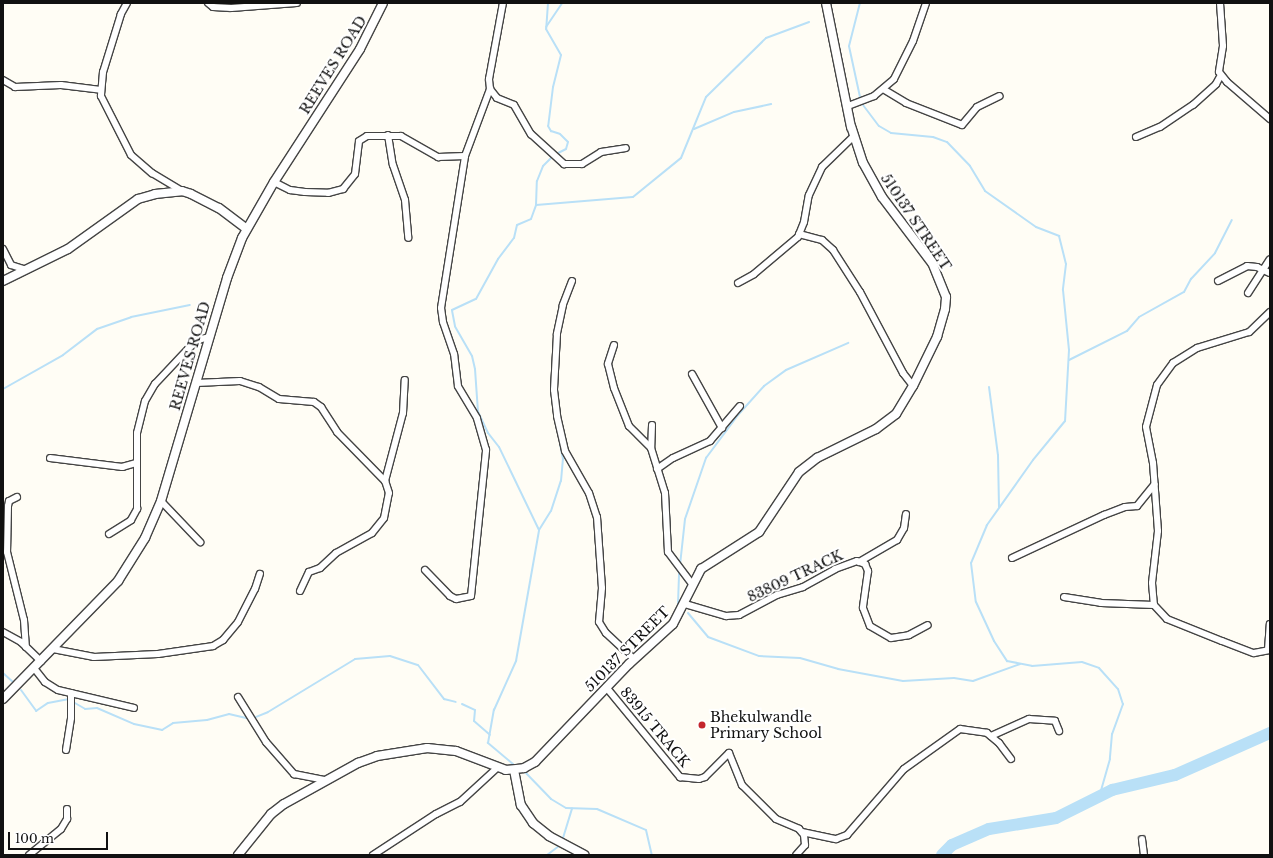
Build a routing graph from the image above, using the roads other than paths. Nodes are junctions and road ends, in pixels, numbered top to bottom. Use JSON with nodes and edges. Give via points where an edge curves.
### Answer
{"nodes":[{"id":1,"x":208,"y":3,"type":"edge"},
{"id":2,"x":297,"y":3,"type":"edge"},
{"id":3,"x":383,"y":3,"type":"edge"},
{"id":4,"x":503,"y":3,"type":"edge"},
{"id":5,"x":826,"y":3,"type":"edge"},
{"id":6,"x":926,"y":3,"type":"edge"},
{"id":7,"x":1220,"y":3,"type":"edge"},
{"id":8,"x":124,"y":5,"type":"edge"},
{"id":9,"x":1221,"y":75,"type":"junction"},
{"id":10,"x":3,"y":80,"type":"edge"},
{"id":11,"x":490,"y":88,"type":"junction"},
{"id":12,"x":883,"y":89,"type":"junction"},
{"id":13,"x":99,"y":90,"type":"junction"},
{"id":14,"x":1000,"y":96,"type":"dead end"},
{"id":15,"x":848,"y":106,"type":"junction"},
{"id":16,"x":1270,"y":119,"type":"edge"},
{"id":17,"x":388,"y":135,"type":"junction"},
{"id":18,"x":854,"y":136,"type":"junction"},
{"id":19,"x":1136,"y":137,"type":"dead end"},
{"id":20,"x":626,"y":148,"type":"dead end"},
{"id":21,"x":466,"y":156,"type":"junction"},
{"id":22,"x":274,"y":182,"type":"junction"},
{"id":23,"x":182,"y":191,"type":"junction"},
{"id":24,"x":246,"y":228,"type":"junction"},
{"id":25,"x":799,"y":234,"type":"junction"},
{"id":26,"x":408,"y":238,"type":"dead end"},
{"id":27,"x":3,"y":249,"type":"edge"},
{"id":28,"x":1270,"y":259,"type":"edge"},
{"id":29,"x":1263,"y":269,"type":"junction"},
{"id":30,"x":26,"y":270,"type":"junction"},
{"id":31,"x":1270,"y":273,"type":"edge"},
{"id":32,"x":3,"y":281,"type":"edge"},
{"id":33,"x":572,"y":281,"type":"dead end"},
{"id":34,"x":1218,"y":281,"type":"dead end"},
{"id":35,"x":738,"y":283,"type":"dead end"},
{"id":36,"x":1248,"y":293,"type":"dead end"},
{"id":37,"x":1270,"y":312,"type":"edge"},
{"id":38,"x":209,"y":337,"type":"junction"},
{"id":39,"x":614,"y":345,"type":"dead end"},
{"id":40,"x":692,"y":374,"type":"dead end"},
{"id":41,"x":405,"y":380,"type":"dead end"},
{"id":42,"x":196,"y":383,"type":"junction"},
{"id":43,"x":913,"y":386,"type":"junction"},
{"id":44,"x":740,"y":406,"type":"dead end"},
{"id":45,"x":652,"y":425,"type":"dead end"},
{"id":46,"x":722,"y":428,"type":"junction"},
{"id":47,"x":651,"y":448,"type":"junction"},
{"id":48,"x":50,"y":458,"type":"dead end"},
{"id":49,"x":136,"y":463,"type":"junction"},
{"id":50,"x":657,"y":469,"type":"junction"},
{"id":51,"x":383,"y":479,"type":"junction"},
{"id":52,"x":1155,"y":484,"type":"junction"},
{"id":53,"x":17,"y":497,"type":"dead end"},
{"id":54,"x":161,"y":501,"type":"junction"},
{"id":55,"x":906,"y":514,"type":"dead end"},
{"id":56,"x":109,"y":534,"type":"dead end"},
{"id":57,"x":200,"y":542,"type":"dead end"},
{"id":58,"x":1012,"y":558,"type":"dead end"},
{"id":59,"x":859,"y":562,"type":"junction"},
{"id":60,"x":425,"y":570,"type":"dead end"},
{"id":61,"x":260,"y":574,"type":"dead end"},
{"id":62,"x":692,"y":584,"type":"junction"},
{"id":63,"x":300,"y":591,"type":"dead end"},
{"id":64,"x":1064,"y":597,"type":"dead end"},
{"id":65,"x":685,"y":604,"type":"junction"},
{"id":66,"x":1154,"y":605,"type":"junction"},
{"id":67,"x":1270,"y":624,"type":"edge"},
{"id":68,"x":928,"y":625,"type":"dead end"},
{"id":69,"x":3,"y":632,"type":"edge"},
{"id":70,"x":26,"y":647,"type":"junction"},
{"id":71,"x":53,"y":649,"type":"junction"},
{"id":72,"x":1269,"y":650,"type":"edge"},
{"id":73,"x":634,"y":660,"type":"junction"},
{"id":74,"x":41,"y":661,"type":"junction"},
{"id":75,"x":34,"y":668,"type":"junction"},
{"id":76,"x":606,"y":687,"type":"junction"},
{"id":77,"x":71,"y":692,"type":"junction"},
{"id":78,"x":238,"y":697,"type":"dead end"},
{"id":79,"x":3,"y":699,"type":"edge"},
{"id":80,"x":134,"y":708,"type":"dead end"},
{"id":81,"x":1058,"y":731,"type":"dead end"},
{"id":82,"x":991,"y":736,"type":"junction"},
{"id":83,"x":66,"y":750,"type":"dead end"},
{"id":84,"x":1011,"y":759,"type":"dead end"},
{"id":85,"x":497,"y":768,"type":"junction"},
{"id":86,"x":514,"y":770,"type":"junction"},
{"id":87,"x":325,"y":780,"type":"junction"},
{"id":88,"x":67,"y":809,"type":"dead end"},
{"id":89,"x":802,"y":832,"type":"junction"},
{"id":90,"x":1142,"y":839,"type":"dead end"},
{"id":91,"x":29,"y":855,"type":"edge"},
{"id":92,"x":238,"y":855,"type":"edge"},
{"id":93,"x":373,"y":855,"type":"edge"},
{"id":94,"x":584,"y":855,"type":"edge"},
{"id":95,"x":796,"y":855,"type":"edge"},
{"id":96,"x":1144,"y":855,"type":"edge"}],
"edges":[{"from":1,"to":2,"type":"street","via":[[213,7],[231,8]]},
{"from":3,"to":22,"type":"street","name":"REEVES ROAD","via":[[360,49]]},
{"from":4,"to":11,"type":"street","via":[[489,79]]},
{"from":5,"to":15,"type":"street","name":"510137 STREET"},
{"from":6,"to":12,"type":"street","via":[[900,70]]},
{"from":7,"to":9,"type":"street","via":[[1222,46],[1218,69]]},
{"from":8,"to":13,"type":"street","via":[[102,72]]},
{"from":9,"to":16,"type":"street"},
{"from":9,"to":19,"type":"street","via":[[1216,84],[1193,105],[1160,127]]},
{"from":10,"to":13,"type":"street","via":[[15,87],[61,85]]},
{"from":11,"to":20,"type":"street","via":[[497,98],[514,106],[531,134],[564,164],[582,164],[601,152]]},
{"from":11,"to":21,"type":"street"},
{"from":12,"to":14,"type":"street","via":[[906,102],[962,126],[977,107]]},
{"from":12,"to":15,"type":"street"},
{"from":13,"to":23,"type":"street","via":[[113,123],[131,155],[152,173]]},
{"from":15,"to":18,"type":"street","name":"510137 STREET"},
{"from":17,"to":21,"type":"street","via":[[407,137],[426,152],[438,157]]},
{"from":17,"to":22,"type":"street","via":[[360,139],[356,174],[344,189],[305,192],[290,190]]},
{"from":17,"to":26,"type":"street","via":[[393,165],[405,200]]},
{"from":18,"to":25,"type":"street","via":[[822,167],[808,195]]},
{"from":18,"to":43,"type":"street","name":"510137 STREET","via":[[870,178],[932,263],[945,293],[941,327]]},
{"from":21,"to":60,"type":"street","via":[[441,308],[454,354],[458,386],[477,418],[486,450],[471,596],[456,599],[450,596]]},
{"from":22,"to":24,"type":"street","name":"REEVES ROAD"},
{"from":23,"to":24,"type":"street","via":[[210,203]]},
{"from":23,"to":30,"type":"street","via":[[138,198],[80,241]]},
{"from":24,"to":38,"type":"street","name":"REEVES ROAD","via":[[233,260]]},
{"from":25,"to":35,"type":"street","via":[[769,262]]},
{"from":25,"to":43,"type":"street","via":[[822,240],[833,250],[860,292],[903,373]]},
{"from":27,"to":30,"type":"street","via":[[11,265]]},
{"from":28,"to":29,"type":"street"},
{"from":29,"to":31,"type":"street"},
{"from":29,"to":34,"type":"street","via":[[1248,266]]},
{"from":29,"to":36,"type":"street"},
{"from":30,"to":32,"type":"street"},
{"from":33,"to":73,"type":"street","via":[[563,305],[557,334],[554,390],[557,416],[565,451],[589,493],[598,517],[602,588],[599,622],[606,633]]},
{"from":37,"to":52,"type":"street","via":[[1249,332],[1197,348],[1173,363],[1164,373],[1147,416],[1146,434]]},
{"from":38,"to":42,"type":"street","name":"REEVES ROAD"},
{"from":38,"to":49,"type":"street","via":[[194,343],[149,394],[137,426]]},
{"from":39,"to":47,"type":"street","via":[[608,364],[614,388],[629,426]]},
{"from":40,"to":46,"type":"street"},
{"from":41,"to":51,"type":"street","via":[[403,413]]},
{"from":42,"to":51,"type":"street","via":[[240,381],[258,387],[279,399],[314,402]]},
{"from":42,"to":54,"type":"street","name":"REEVES ROAD"},
{"from":43,"to":62,"type":"street","name":"510137 STREET","via":[[889,420],[817,458],[799,472],[756,535],[706,565]]},
{"from":44,"to":46,"type":"street"},
{"from":45,"to":47,"type":"street"},
{"from":46,"to":50,"type":"street","via":[[710,441],[673,458]]},
{"from":47,"to":50,"type":"street"},
{"from":48,"to":49,"type":"street","via":[[122,467]]},
{"from":49,"to":56,"type":"street","via":[[137,509],[130,520]]},
{"from":50,"to":62,"type":"street","via":[[666,502],[668,552]]},
{"from":51,"to":63,"type":"street","via":[[388,497],[384,518],[379,525],[364,539],[336,553],[320,568],[309,572]]},
{"from":52,"to":58,"type":"street","via":[[1137,506],[1125,507],[1104,515]]},
{"from":52,"to":66,"type":"street","via":[[1158,531],[1152,583]]},
{"from":53,"to":70,"type":"street","via":[[9,501],[8,506],[7,552],[24,620]]},
{"from":54,"to":57,"type":"street"},
{"from":54,"to":71,"type":"street","name":"REEVES ROAD","via":[[145,538],[118,581]]},
{"from":55,"to":59,"type":"street","via":[[904,528],[897,540]]},
{"from":59,"to":65,"type":"street","name":"83809 TRACK","via":[[835,569],[807,585],[777,595],[736,616],[718,614]]},
{"from":59,"to":68,"type":"street","name":"83809 TRACK","via":[[865,564],[868,571],[864,613],[870,626],[891,638],[900,637]]},
{"from":61,"to":71,"type":"street","via":[[238,622],[223,640],[213,646],[158,654],[102,657]]},
{"from":62,"to":65,"type":"street","name":"510137 STREET"},
{"from":64,"to":66,"type":"street","via":[[1101,603]]},
{"from":65,"to":73,"type":"street","name":"510137 STREET","via":[[673,624]]},
{"from":66,"to":72,"type":"street","via":[[1167,619],[1222,641],[1254,653]]},
{"from":67,"to":72,"type":"street"},
{"from":69,"to":70,"type":"street"},
{"from":70,"to":74,"type":"street"},
{"from":71,"to":74,"type":"street","name":"REEVES ROAD"},
{"from":73,"to":76,"type":"street","name":"510137 STREET"},
{"from":74,"to":75,"type":"street","name":"REEVES ROAD"},
{"from":75,"to":77,"type":"street","via":[[50,686]]},
{"from":75,"to":79,"type":"street","name":"REEVES ROAD"},
{"from":76,"to":86,"type":"street","name":"510137 STREET","via":[[547,752],[535,762]]},
{"from":76,"to":89,"type":"street","name":"83915 TRACK","via":[[680,777],[706,778],[729,753],[742,785],[776,819]]},
{"from":77,"to":80,"type":"street"},
{"from":77,"to":83,"type":"street","via":[[71,718]]},
{"from":78,"to":87,"type":"street","via":[[266,742],[294,774]]},
{"from":81,"to":82,"type":"street","via":[[1055,721],[1029,719]]},
{"from":82,"to":84,"type":"street"},
{"from":82,"to":89,"type":"street","via":[[977,730],[960,729],[945,737],[904,769],[841,838],[830,839]]},
{"from":85,"to":86,"type":"street","name":"510137 STREET"},
{"from":85,"to":87,"type":"street","name":"510137 STREET","via":[[456,751],[427,748],[377,756]]},
{"from":85,"to":93,"type":"street","via":[[460,802],[436,814]]},
{"from":86,"to":94,"type":"street","via":[[521,805],[534,823],[548,836]]},
{"from":87,"to":92,"type":"street","name":"510137 STREET","via":[[271,814]]},
{"from":88,"to":91,"type":"street","via":[[67,819],[61,829]]},
{"from":89,"to":95,"type":"street","via":[[805,845]]},
{"from":90,"to":96,"type":"street"}]}
